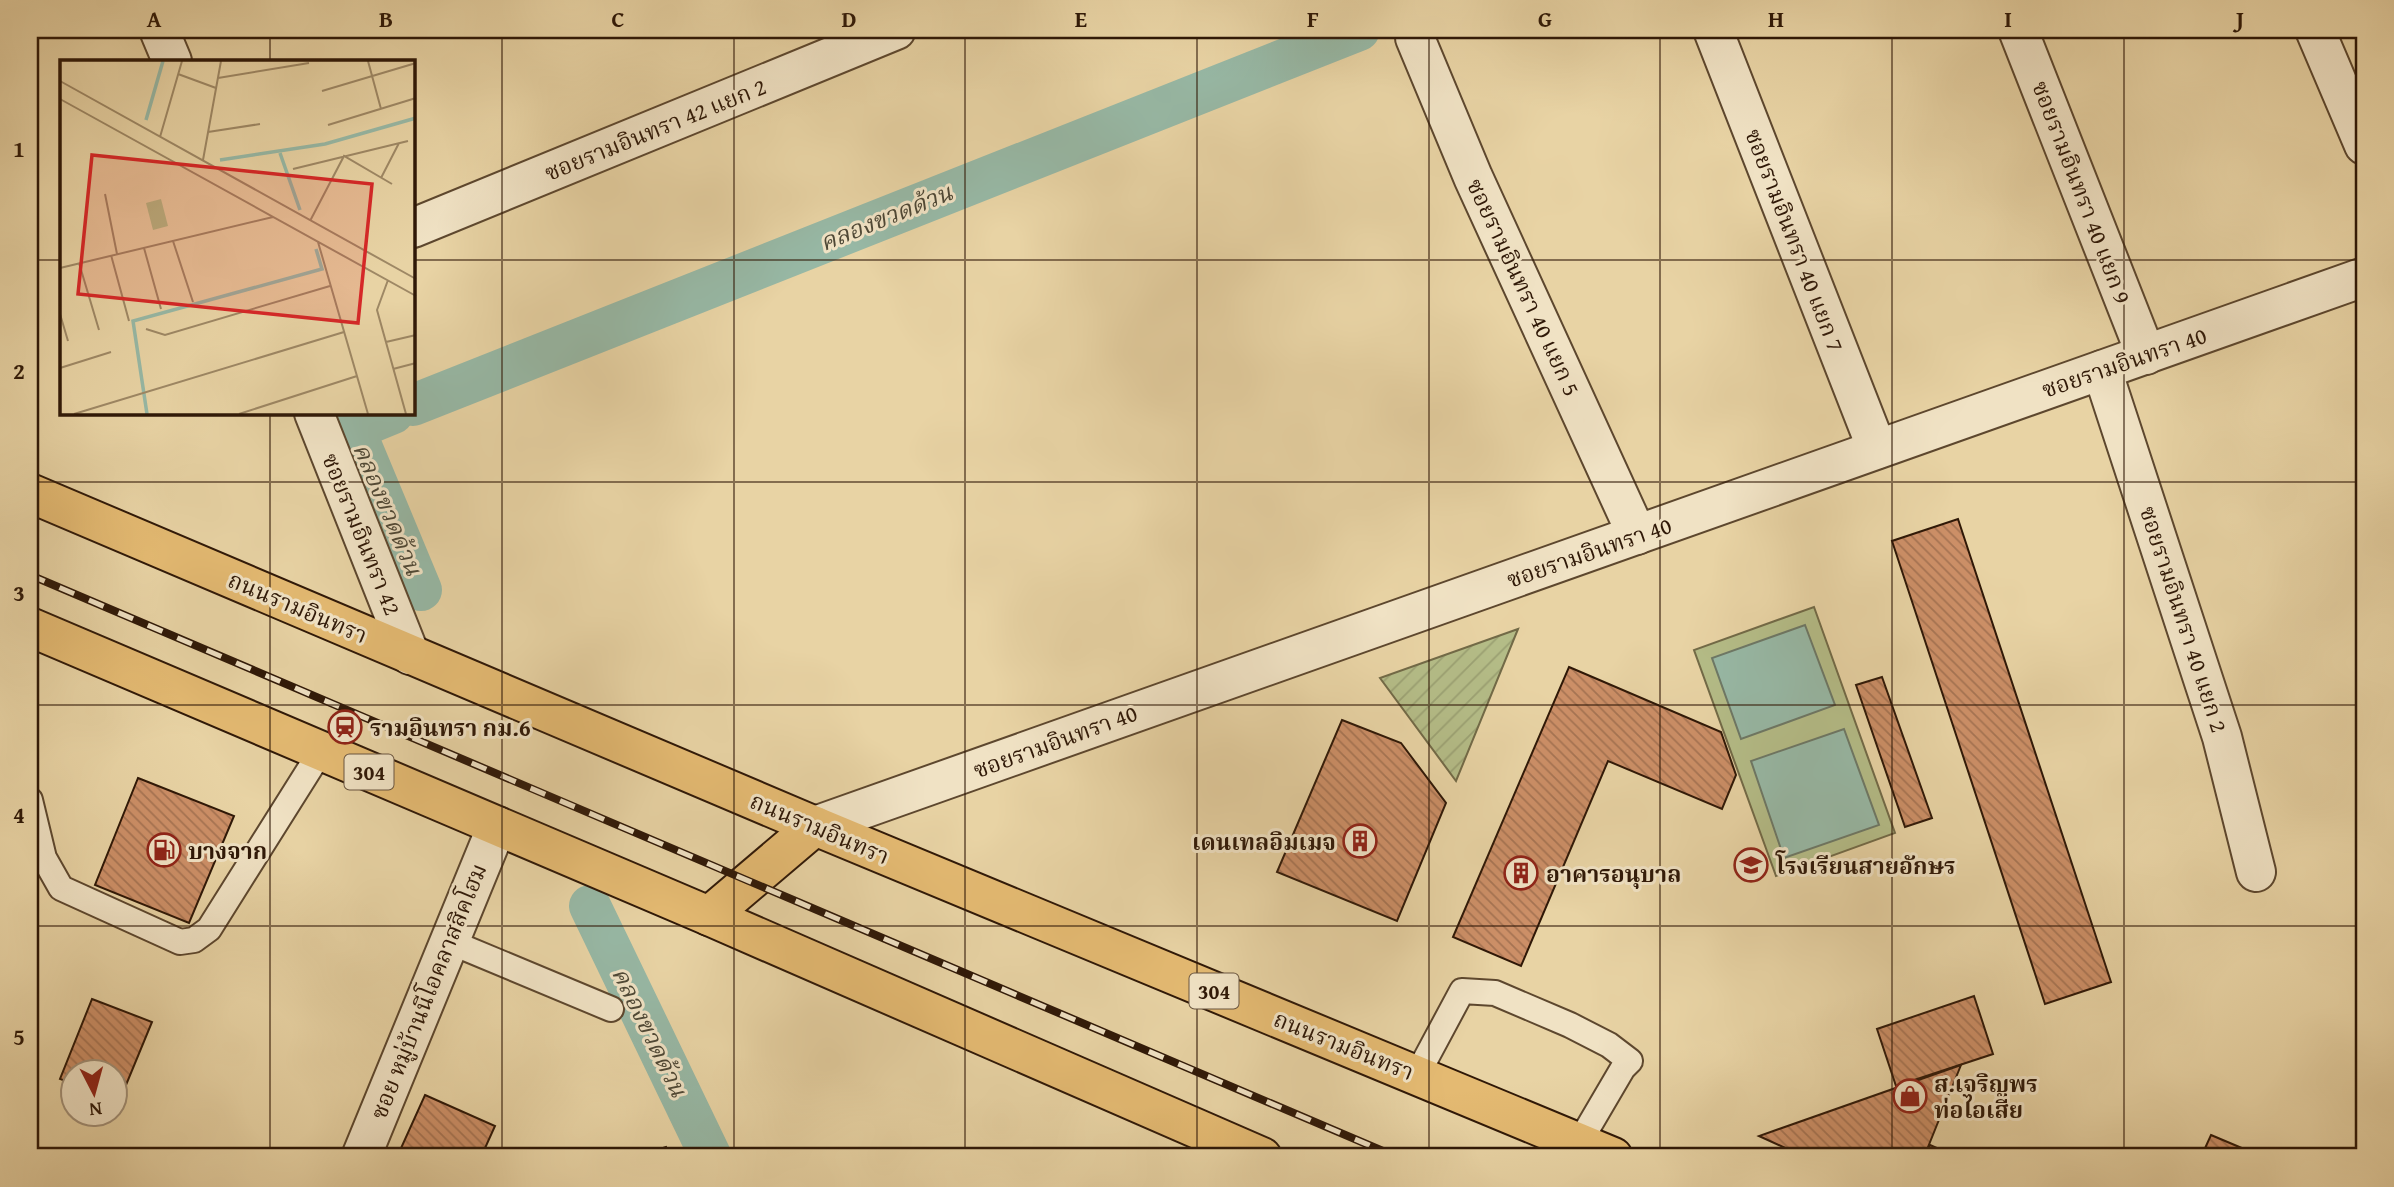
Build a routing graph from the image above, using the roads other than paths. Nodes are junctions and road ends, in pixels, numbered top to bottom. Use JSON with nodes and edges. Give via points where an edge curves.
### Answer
{"nodes":[{"id":1,"x":159,"y":30,"type":"edge"},
{"id":2,"x":896,"y":30,"type":"edge"},
{"id":3,"x":1713,"y":30,"type":"edge"},
{"id":4,"x":2018,"y":30,"type":"edge"},
{"id":5,"x":2315,"y":30,"type":"edge"},
{"id":6,"x":1415,"y":38,"type":"dead end"},
{"id":7,"x":172,"y":60,"type":"edge"},
{"id":8,"x":2364,"y":145,"type":"edge"},
{"id":9,"x":415,"y":227,"type":"edge"},
{"id":10,"x":2364,"y":277,"type":"edge"},
{"id":11,"x":2146,"y":355,"type":"junction"},
{"id":12,"x":2102,"y":370,"type":"junction"},
{"id":13,"x":315,"y":415,"type":"edge"},
{"id":14,"x":1877,"y":449,"type":"junction"},
{"id":15,"x":30,"y":493,"type":"edge"},
{"id":16,"x":1637,"y":535,"type":"junction"},
{"id":17,"x":30,"y":627,"type":"edge"},
{"id":18,"x":410,"y":655,"type":"junction"},
{"id":19,"x":321,"y":751,"type":"junction"},
{"id":20,"x":30,"y":800,"type":"edge"},
{"id":21,"x":497,"y":826,"type":"junction"},
{"id":22,"x":815,"y":826,"type":"junction"},
{"id":23,"x":2256,"y":872,"type":"dead end"},
{"id":24,"x":709,"y":916,"type":"junction"},
{"id":25,"x":448,"y":941,"type":"junction"},
{"id":26,"x":611,"y":1009,"type":"dead end"},
{"id":27,"x":1417,"y":1075,"type":"junction"},
{"id":28,"x":1596,"y":1150,"type":"edge"},
{"id":29,"x":361,"y":1157,"type":"edge"},
{"id":30,"x":1262,"y":1157,"type":"edge"}],
"edges":[{"from":1,"to":7,"type":"street"},
{"from":2,"to":9,"type":"street","name":"ซอยรามอินทรา 42 แยก 2"},
{"from":3,"to":14,"type":"street","name":"ซอยรามอินทรา 40 แยก 7"},
{"from":4,"to":11,"type":"street","name":"ซอยรามอินทรา 40 แยก 9"},
{"from":5,"to":8,"type":"street"},
{"from":6,"to":16,"type":"street","name":"ซอยรามอินทรา 40 แยก 5","via":[[1473,177]]},
{"from":10,"to":11,"type":"street","name":"ซอยรามอินทรา 40"},
{"from":11,"to":12,"type":"street","name":"ซอยรามอินทรา 40"},
{"from":12,"to":14,"type":"street","name":"ซอยรามอินทรา 40"},
{"from":12,"to":23,"type":"street","name":"ซอยรามอินทรา 40 แยก 2","via":[[2222,737]]},
{"from":13,"to":18,"type":"street","name":"ซอยรามอินทรา 42"},
{"from":14,"to":16,"type":"street","name":"ซอยรามอินทรา 40"},
{"from":15,"to":18,"type":"main road","name":"ถนนรามอินทรา","number":"304"},
{"from":16,"to":22,"type":"street","name":"ซอยรามอินทรา 40"},
{"from":17,"to":19,"type":"main road","number":"304"},
{"from":18,"to":22,"type":"main road","name":"ถนนรามอินทรา","number":"304"},
{"from":19,"to":20,"type":"lane","via":[[209,929],[194,940],[180,942],[61,888],[44,858]]},
{"from":19,"to":21,"type":"main road","number":"304"},
{"from":21,"to":24,"type":"main road","number":"304"},
{"from":21,"to":25,"type":"street","name":"ซอย หมู่บ้านนีโอคลาสสิคโฮม"},
{"from":22,"to":24,"type":"main road"},
{"from":22,"to":27,"type":"main road","name":"ถนนรามอินทรา","number":"304"},
{"from":24,"to":30,"type":"main road","number":"304"},
{"from":25,"to":26,"type":"lane"},
{"from":25,"to":29,"type":"street","name":"ซอย หมู่บ้านนีโอคลาสสิคโฮม"},
{"from":27,"to":28,"type":"main road","name":"ถนนรามอินทรา","number":"304"},
{"from":27,"to":28,"type":"lane","via":[[1462,991],[1495,993],[1570,1025],[1630,1060]]}]}
